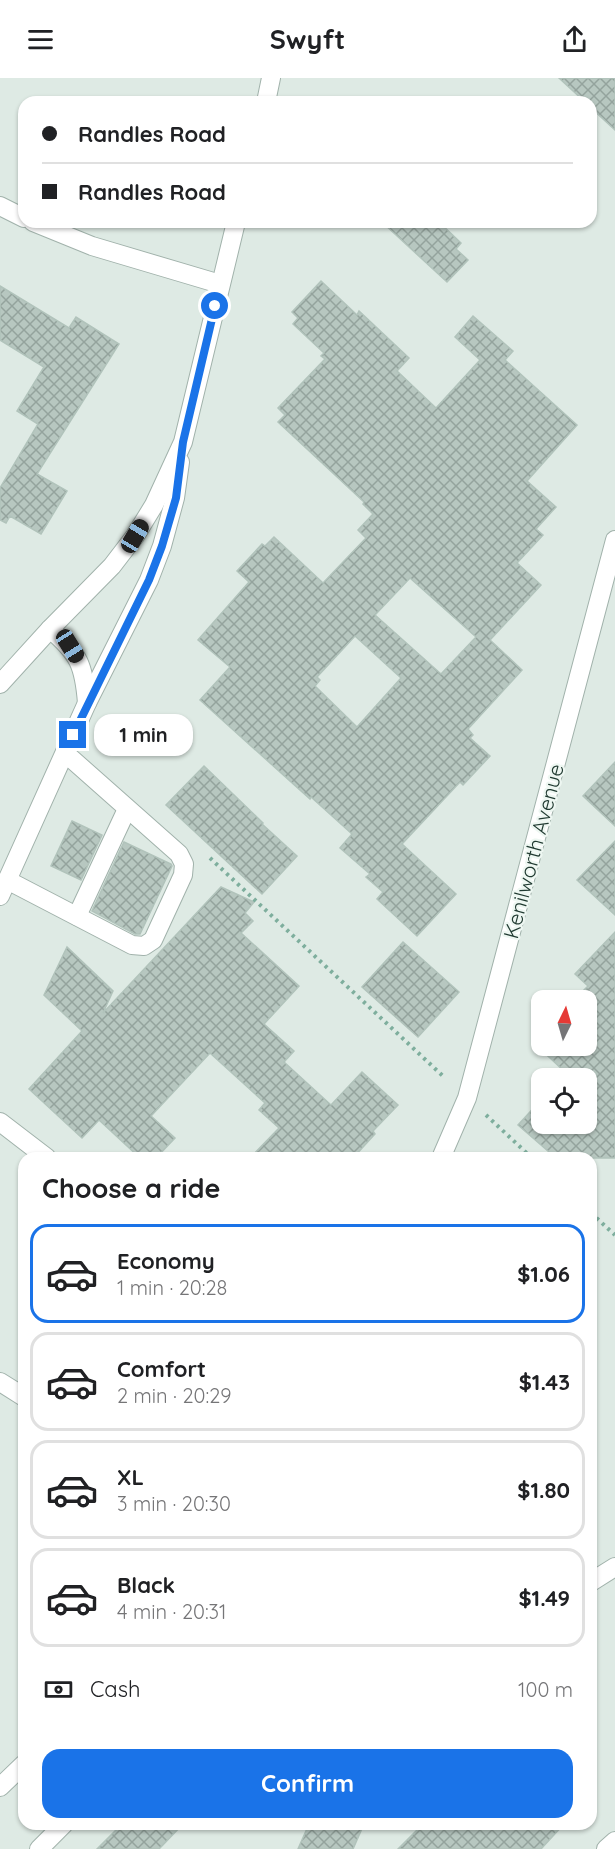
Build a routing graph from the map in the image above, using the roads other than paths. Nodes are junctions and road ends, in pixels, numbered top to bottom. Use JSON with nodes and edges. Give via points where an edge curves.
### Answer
{"nodes":[{"id":1,"x":272,"y":78,"type":"edge"},
{"id":2,"x":268,"y":96,"type":"edge"},
{"id":3,"x":0,"y":206,"type":"edge"},
{"id":4,"x":18,"y":215,"type":"edge"},
{"id":5,"x":48,"y":228,"type":"edge"},
{"id":6,"x":234,"y":228,"type":"edge"},
{"id":7,"x":220,"y":284,"type":"junction"},
{"id":8,"x":183,"y":442,"type":"junction"},
{"id":9,"x":615,"y":540,"type":"edge"},
{"id":10,"x":50,"y":628,"type":"junction"},
{"id":11,"x":0,"y":684,"type":"edge"},
{"id":12,"x":87,"y":703,"type":"junction"},
{"id":13,"x":65,"y":753,"type":"junction"},
{"id":14,"x":127,"y":809,"type":"junction"},
{"id":15,"x":4,"y":888,"type":"edge"},
{"id":16,"x":77,"y":916,"type":"junction"},
{"id":17,"x":0,"y":1122,"type":"edge"},
{"id":18,"x":39,"y":1152,"type":"edge"},
{"id":19,"x":444,"y":1152,"type":"edge"},
{"id":20,"x":0,"y":1382,"type":"edge"},
{"id":21,"x":18,"y":1393,"type":"edge"},
{"id":22,"x":615,"y":1567,"type":"edge"},
{"id":23,"x":597,"y":1578,"type":"edge"},
{"id":24,"x":18,"y":1770,"type":"edge"},
{"id":25,"x":0,"y":1787,"type":"edge"},
{"id":26,"x":58,"y":1830,"type":"edge"},
{"id":27,"x":615,"y":1841,"type":"edge"},
{"id":28,"x":39,"y":1849,"type":"edge"},
{"id":29,"x":606,"y":1849,"type":"edge"}],
"edges":[{"from":1,"to":2,"type":"street"},
{"from":3,"to":4,"type":"street"},
{"from":5,"to":7,"type":"street","via":[[92,246]]},
{"from":6,"to":7,"type":"street"},
{"from":7,"to":8,"type":"street"},
{"from":8,"to":10,"type":"street","via":[[135,536],[112,566]]},
{"from":8,"to":12,"type":"street","via":[[176,498],[162,546]]},
{"from":9,"to":19,"type":"street","name":"Kenilworth Avenue","via":[[467,1098]]},
{"from":10,"to":11,"type":"street"},
{"from":10,"to":12,"type":"street","via":[[70,646],[82,667]]},
{"from":12,"to":13,"type":"street"},
{"from":13,"to":14,"type":"street"},
{"from":13,"to":15,"type":"street"},
{"from":14,"to":16,"type":"street"},
{"from":14,"to":16,"type":"street","via":[[179,854],[184,864],[183,875],[153,940],[144,946],[132,945]]},
{"from":15,"to":16,"type":"street"},
{"from":17,"to":18,"type":"street"},
{"from":20,"to":21,"type":"street"},
{"from":22,"to":23,"type":"street"},
{"from":24,"to":25,"type":"street"},
{"from":26,"to":28,"type":"street"},
{"from":27,"to":29,"type":"street"}]}
